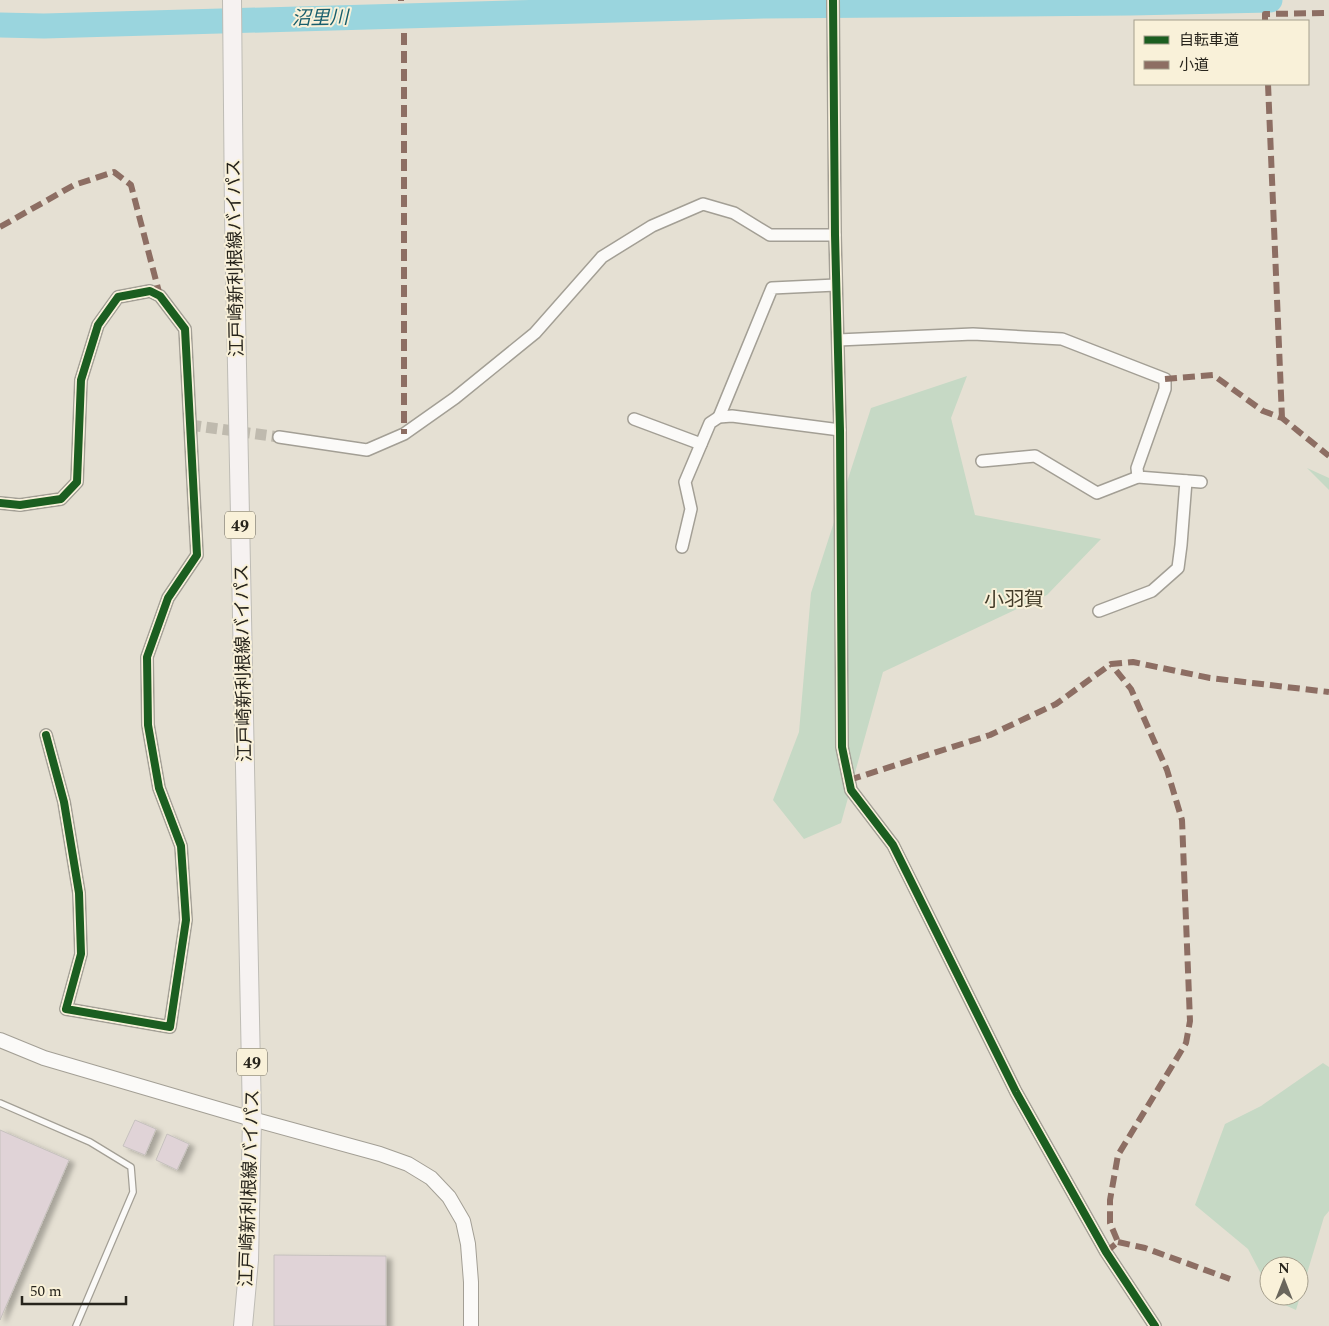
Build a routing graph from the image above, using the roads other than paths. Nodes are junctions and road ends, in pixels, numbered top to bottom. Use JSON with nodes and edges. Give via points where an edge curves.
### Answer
{"nodes":[{"id":1,"x":833,"y":0,"type":"edge"},
{"id":2,"x":232,"y":1,"type":"edge"},
{"id":3,"x":835,"y":235,"type":"junction"},
{"id":4,"x":836,"y":285,"type":"junction"},
{"id":5,"x":838,"y":340,"type":"junction"},
{"id":6,"x":719,"y":417,"type":"junction"},
{"id":7,"x":634,"y":419,"type":"dead end"},
{"id":8,"x":840,"y":430,"type":"junction"},
{"id":9,"x":279,"y":437,"type":"tunnel mouth"},
{"id":10,"x":701,"y":444,"type":"junction"},
{"id":11,"x":982,"y":461,"type":"dead end"},
{"id":12,"x":1138,"y":477,"type":"junction"},
{"id":13,"x":1186,"y":481,"type":"junction"},
{"id":14,"x":1201,"y":482,"type":"dead end"},
{"id":15,"x":0,"y":504,"type":"edge"},
{"id":16,"x":682,"y":547,"type":"dead end"},
{"id":17,"x":1099,"y":611,"type":"dead end"},
{"id":18,"x":46,"y":735,"type":"dead end"},
{"id":19,"x":0,"y":1040,"type":"edge"},
{"id":20,"x":0,"y":1103,"type":"edge"},
{"id":21,"x":252,"y":1119,"type":"junction"},
{"id":22,"x":76,"y":1326,"type":"edge"},
{"id":23,"x":243,"y":1326,"type":"edge"},
{"id":24,"x":471,"y":1326,"type":"edge"},
{"id":25,"x":1155,"y":1326,"type":"edge"}],
"edges":[{"from":1,"to":3,"type":"street"},
{"from":2,"to":21,"type":"main road","name":"江戸崎新利根線バイパス","number":"49"},
{"from":3,"to":4,"type":"street"},
{"from":3,"to":9,"type":"street","via":[[770,236],[734,214],[703,204],[652,226],[602,257],[534,333],[455,398],[404,434],[367,450]]},
{"from":4,"to":5,"type":"street"},
{"from":4,"to":6,"type":"street","via":[[772,288]]},
{"from":5,"to":8,"type":"street"},
{"from":5,"to":12,"type":"street","via":[[973,334],[1062,339],[1165,379],[1165,389],[1137,468]]},
{"from":6,"to":8,"type":"street"},
{"from":6,"to":10,"type":"street","via":[[710,423]]},
{"from":7,"to":10,"type":"street"},
{"from":8,"to":25,"type":"street","via":[[842,747],[851,790],[893,845],[1016,1092],[1106,1252]]},
{"from":10,"to":16,"type":"street","via":[[685,482],[691,509]]},
{"from":11,"to":12,"type":"street","via":[[1035,456],[1097,493]]},
{"from":12,"to":13,"type":"street"},
{"from":13,"to":14,"type":"street"},
{"from":13,"to":17,"type":"street","via":[[1178,568],[1152,591]]},
{"from":15,"to":18,"type":"street","via":[[20,505],[61,499],[76,482],[81,380],[98,326],[118,297],[150,291],[160,296],[185,329],[197,555],[168,598],[147,657],[148,725],[158,788],[181,846],[186,920],[170,1027],[66,1009],[81,954],[79,893],[64,802]]},
{"from":19,"to":21,"type":"street","via":[[44,1058]]},
{"from":20,"to":22,"type":"lane","via":[[90,1142],[131,1167],[133,1192]]},
{"from":21,"to":23,"type":"main road","name":"江戸崎新利根線バイパス","number":"49","via":[[249,1260]]},
{"from":21,"to":24,"type":"street","via":[[380,1154],[408,1164],[431,1178],[449,1197],[463,1221],[471,1282]]}]}
